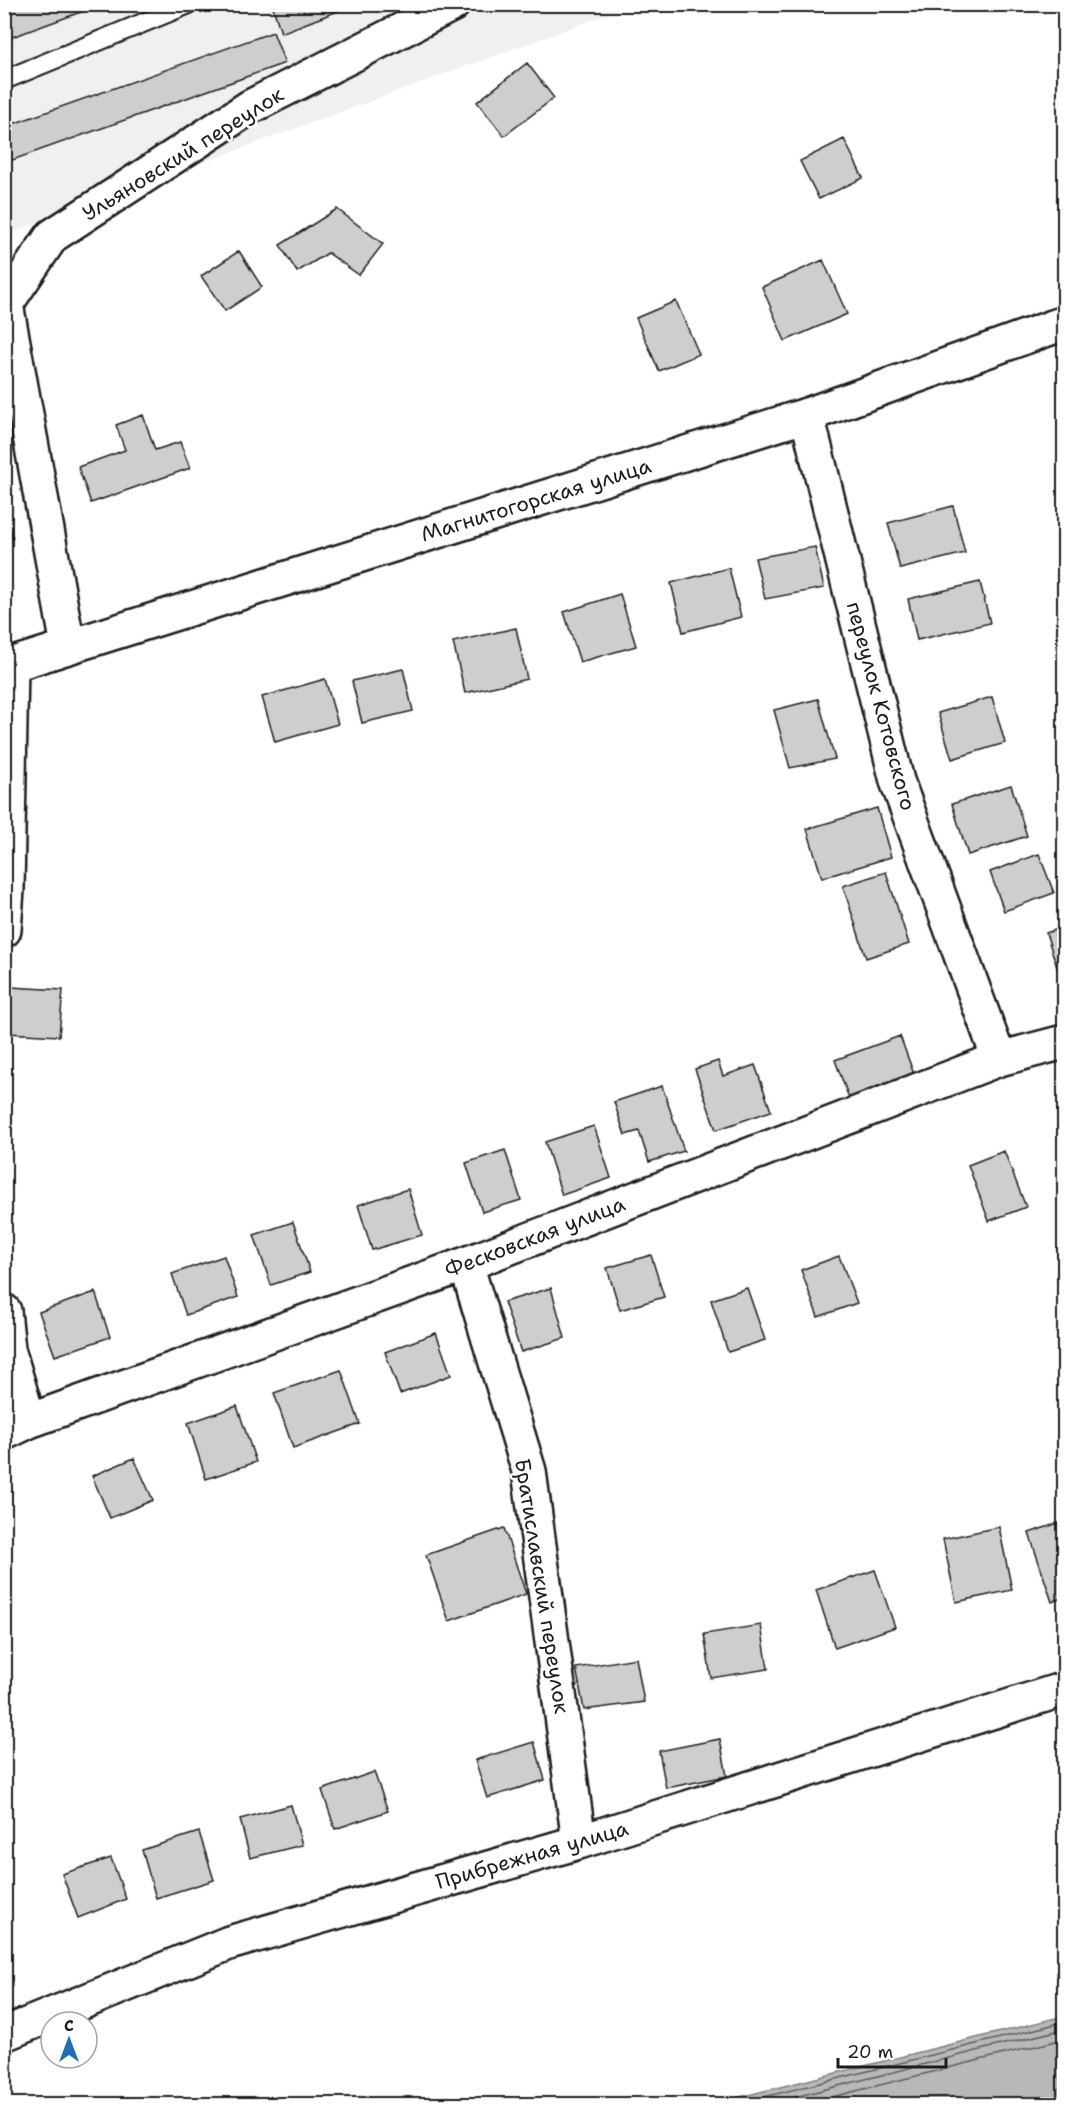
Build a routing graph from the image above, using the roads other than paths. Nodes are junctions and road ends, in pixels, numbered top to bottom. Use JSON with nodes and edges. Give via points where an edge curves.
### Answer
{"nodes":[{"id":1,"x":189,"y":4,"type":"edge"},
{"id":2,"x":453,"y":4,"type":"edge"},
{"id":3,"x":4,"y":80,"type":"edge"},
{"id":4,"x":5,"y":303,"type":"edge"},
{"id":5,"x":1065,"y":323,"type":"edge"},
{"id":6,"x":807,"y":415,"type":"junction"},
{"id":7,"x":68,"y":646,"type":"junction"},
{"id":8,"x":8,"y":666,"type":"edge"},
{"id":9,"x":4,"y":930,"type":"edge"},
{"id":10,"x":1065,"y":1042,"type":"edge"},
{"id":11,"x":999,"y":1059,"type":"junction"},
{"id":12,"x":466,"y":1264,"type":"junction"},
{"id":13,"x":4,"y":1311,"type":"edge"},
{"id":14,"x":17,"y":1427,"type":"edge"},
{"id":15,"x":1065,"y":1689,"type":"edge"},
{"id":16,"x":579,"y":1842,"type":"junction"},
{"id":17,"x":4,"y":2034,"type":"edge"}],
"edges":[{"from":1,"to":3,"type":"lane"},
{"from":2,"to":4,"type":"street","name":"Ульяновский переулок","via":[[250,107],[52,236]]},
{"from":4,"to":7,"type":"street"},
{"from":5,"to":6,"type":"street","name":"Магнитогорская улица"},
{"from":6,"to":7,"type":"street","name":"Магнитогорская улица"},
{"from":6,"to":11,"type":"street","name":"переулок Котовского","via":[[897,781]]},
{"from":7,"to":8,"type":"street","name":"Магнитогорская улица"},
{"from":8,"to":9,"type":"street","via":[[8,878]]},
{"from":10,"to":11,"type":"street","name":"Фесковская улица"},
{"from":11,"to":12,"type":"street","name":"Фесковская улица"},
{"from":12,"to":14,"type":"street","name":"Фесковская улица"},
{"from":12,"to":16,"type":"street","name":"Братиславский переулок","via":[[529,1472]]},
{"from":13,"to":14,"type":"street"},
{"from":15,"to":16,"type":"street","name":"Прибрежная улица"},
{"from":16,"to":17,"type":"street","name":"Прибрежная улица","via":[[229,1943]]}]}
